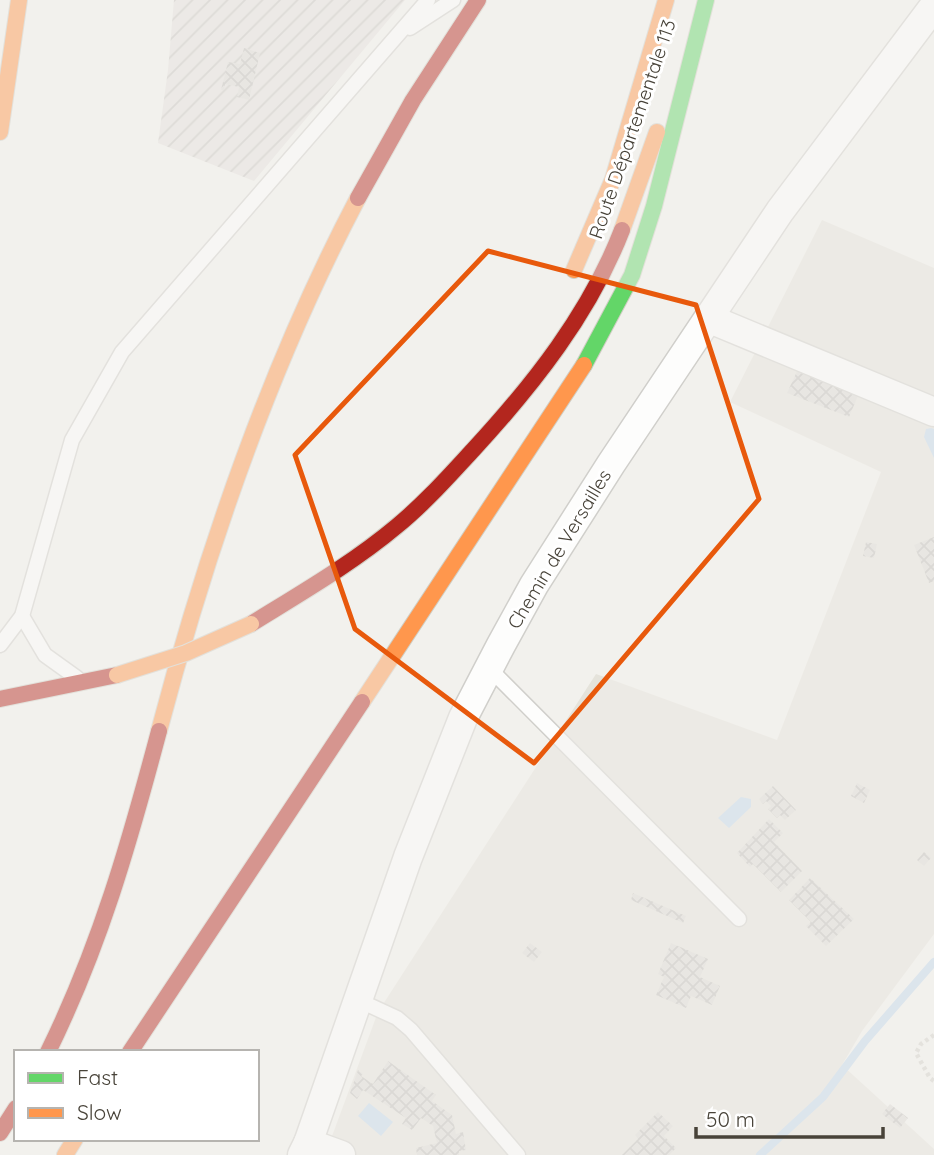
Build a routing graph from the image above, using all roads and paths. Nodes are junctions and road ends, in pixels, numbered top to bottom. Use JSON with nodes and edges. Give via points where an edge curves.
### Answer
{"nodes":[{"id":1,"x":19,"y":0,"type":"edge"},
{"id":2,"x":428,"y":0,"type":"edge"},
{"id":3,"x":453,"y":0,"type":"edge"},
{"id":4,"x":478,"y":0,"type":"edge"},
{"id":5,"x":666,"y":0,"type":"edge"},
{"id":6,"x":699,"y":0,"type":"edge"},
{"id":7,"x":706,"y":0,"type":"edge"},
{"id":8,"x":934,"y":6,"type":"edge"},
{"id":9,"x":393,"y":40,"type":"junction"},
{"id":10,"x":0,"y":132,"type":"edge"},
{"id":11,"x":568,"y":283,"type":"dead end"},
{"id":12,"x":710,"y":319,"type":"junction"},
{"id":13,"x":934,"y":412,"type":"edge"},
{"id":14,"x":379,"y":520,"type":"dead end"},
{"id":15,"x":288,"y":600,"type":"junction"},
{"id":16,"x":22,"y":616,"type":"junction"},
{"id":17,"x":0,"y":645,"type":"edge"},
{"id":18,"x":489,"y":668,"type":"junction"},
{"id":19,"x":84,"y":683,"type":"junction"},
{"id":20,"x":0,"y":699,"type":"edge"},
{"id":21,"x":739,"y":919,"type":"dead end"},
{"id":22,"x":358,"y":1000,"type":"junction"},
{"id":23,"x":934,"y":1035,"type":"edge"},
{"id":24,"x":49,"y":1050,"type":"edge"},
{"id":25,"x":131,"y":1050,"type":"edge"},
{"id":26,"x":934,"y":1081,"type":"edge"},
{"id":27,"x":14,"y":1111,"type":"edge"},
{"id":28,"x":0,"y":1133,"type":"edge"},
{"id":29,"x":305,"y":1149,"type":"edge"},
{"id":30,"x":341,"y":1155,"type":"edge"},
{"id":31,"x":518,"y":1155,"type":"edge"}],
"edges":[{"from":1,"to":10,"type":"main road"},
{"from":2,"to":9,"type":"lane"},
{"from":3,"to":9,"type":"lane"},
{"from":4,"to":24,"type":"main road","via":[[402,114],[300,318],[238,477],[189,622],[121,867],[67,1017]]},
{"from":5,"to":11,"type":"main road","name":"Route Départementale 113","via":[[614,179]]},
{"from":6,"to":15,"type":"main road","name":"Route Départementale 113","via":[[629,215],[592,294],[545,365],[500,422],[429,496],[359,555]]},
{"from":7,"to":25,"type":"main road","via":[[654,206],[632,275],[604,331]]},
{"from":8,"to":12,"type":"street","name":"Chemin de Versailles","via":[[780,211]]},
{"from":9,"to":16,"type":"lane","via":[[122,352],[72,440]]},
{"from":12,"to":13,"type":"street"},
{"from":12,"to":18,"type":"street","name":"Chemin de Versailles","via":[[583,508]]},
{"from":14,"to":15,"type":"main road","name":"Route Départementale 113"},
{"from":15,"to":19,"type":"main road","name":"Route Départementale 113","bridge":true,"via":[[223,639],[173,659]]},
{"from":16,"to":17,"type":"lane"},
{"from":16,"to":19,"type":"lane","via":[[45,655]]},
{"from":18,"to":21,"type":"lane"},
{"from":18,"to":22,"type":"street","name":"Chemin de Versailles","via":[[458,730],[408,856]]},
{"from":19,"to":20,"type":"main road","name":"Route Départementale 113"},
{"from":22,"to":29,"type":"street","name":"Chemin de Versailles"},
{"from":22,"to":31,"type":"lane","via":[[397,1018],[411,1030]]},
{"from":23,"to":26,"type":"path","via":[[916,1053]]},
{"from":27,"to":28,"type":"main road"},
{"from":29,"to":30,"type":"street"}]}
